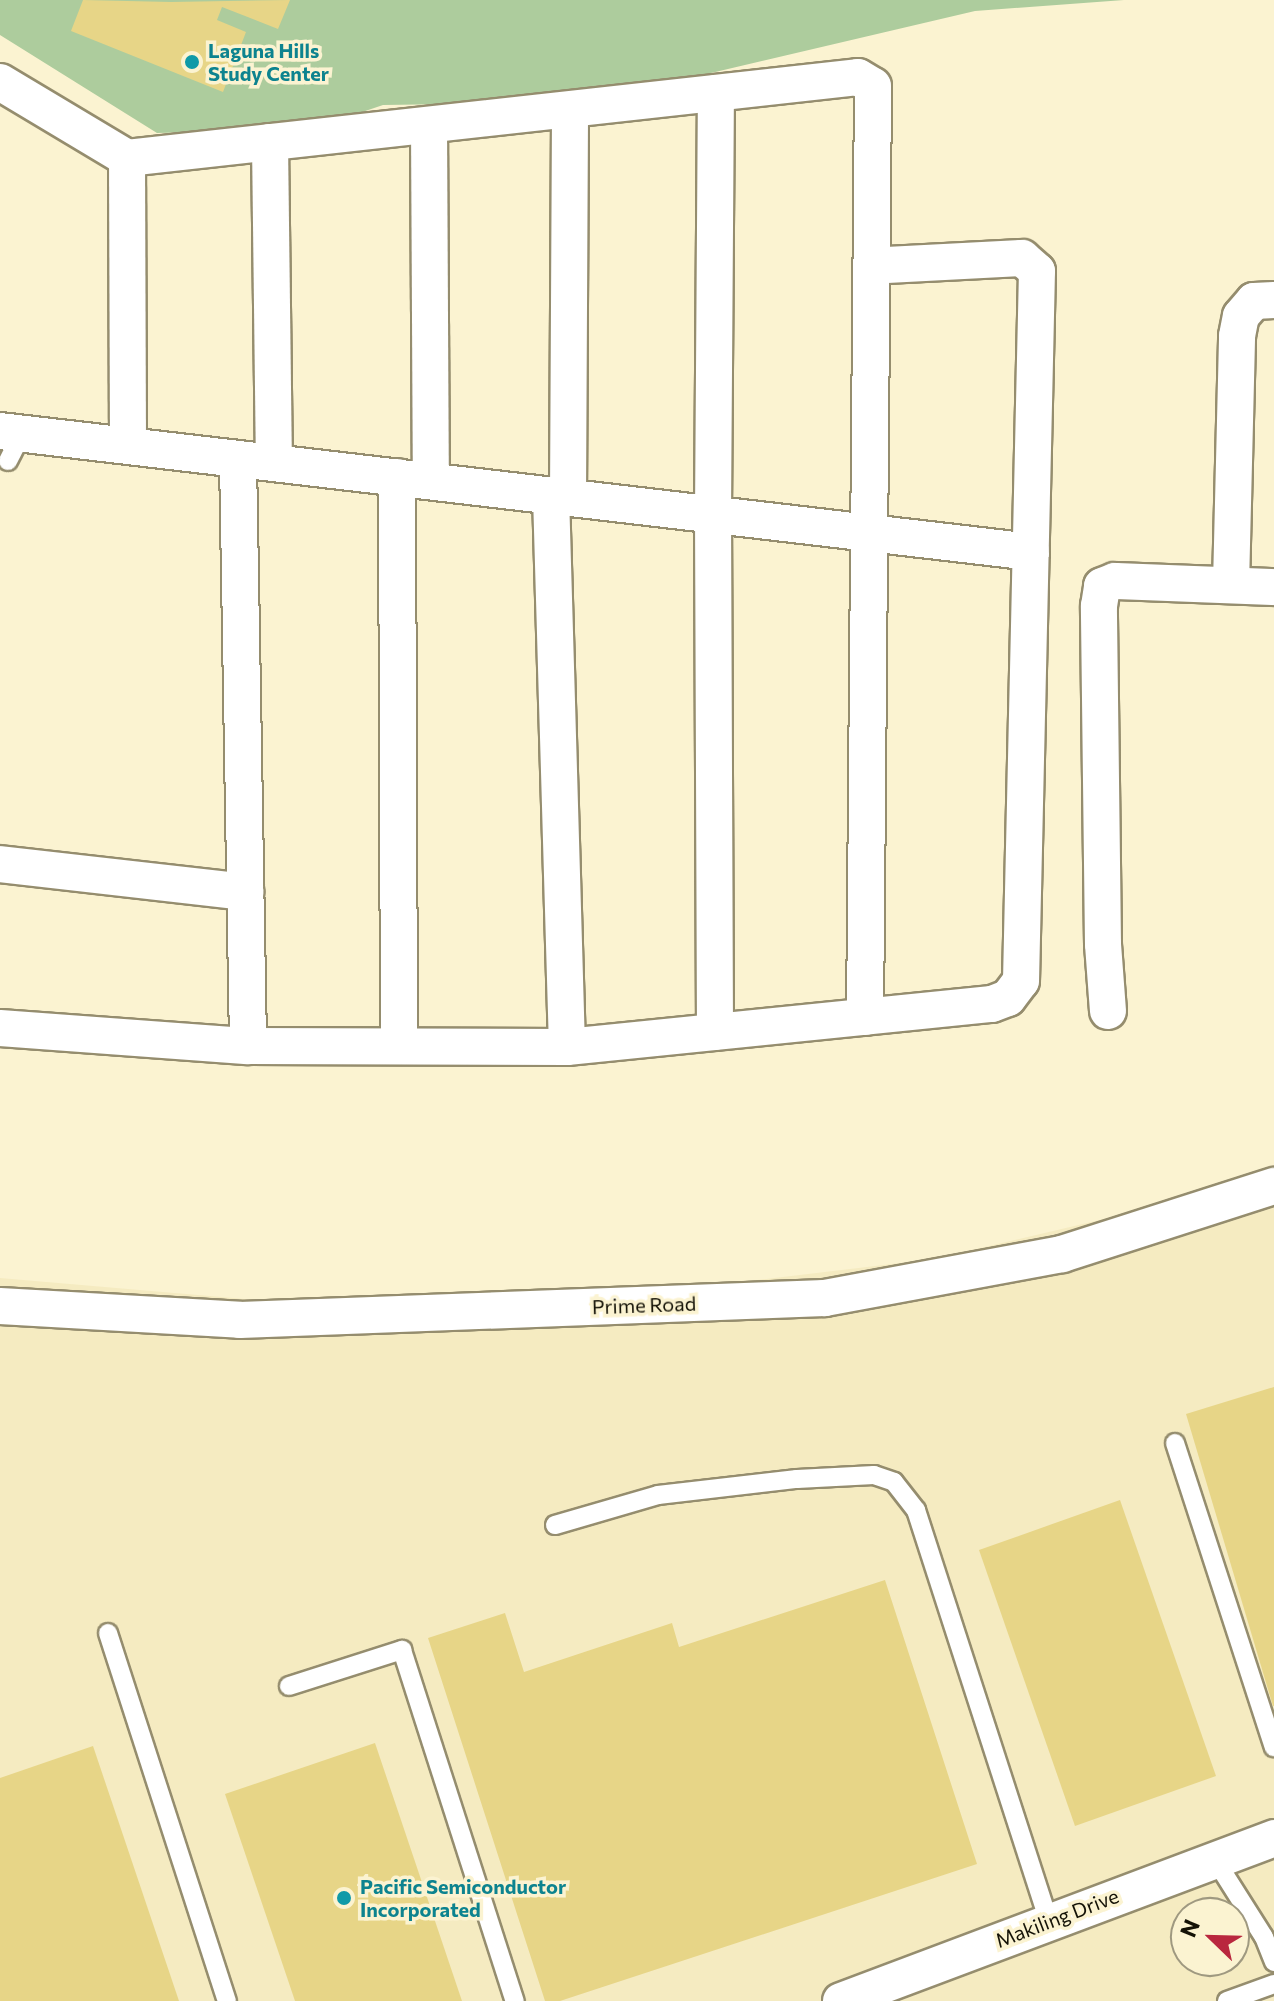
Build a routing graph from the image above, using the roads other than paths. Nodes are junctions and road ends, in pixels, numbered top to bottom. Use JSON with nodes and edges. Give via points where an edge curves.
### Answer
{"nodes":[{"id":1,"x":0,"y":82,"type":"edge"},
{"id":2,"x":716,"y":93,"type":"junction"},
{"id":3,"x":570,"y":110,"type":"junction"},
{"id":4,"x":429,"y":125,"type":"junction"},
{"id":5,"x":270,"y":142,"type":"junction"},
{"id":6,"x":127,"y":158,"type":"junction"},
{"id":7,"x":871,"y":266,"type":"junction"},
{"id":8,"x":1274,"y":300,"type":"edge"},
{"id":9,"x":10,"y":442,"type":"edge"},
{"id":10,"x":128,"y":445,"type":"junction"},
{"id":11,"x":238,"y":459,"type":"junction"},
{"id":12,"x":274,"y":463,"type":"junction"},
{"id":13,"x":414,"y":479,"type":"junction"},
{"id":14,"x":559,"y":496,"type":"junction"},
{"id":15,"x":713,"y":514,"type":"junction"},
{"id":16,"x":869,"y":532,"type":"junction"},
{"id":17,"x":1031,"y":552,"type":"junction"},
{"id":18,"x":1231,"y":585,"type":"junction"},
{"id":19,"x":1274,"y":587,"type":"edge"},
{"id":20,"x":0,"y":864,"type":"edge"},
{"id":21,"x":245,"y":892,"type":"junction"},
{"id":22,"x":1108,"y":1011,"type":"dead end"},
{"id":23,"x":865,"y":1017,"type":"junction"},
{"id":24,"x":0,"y":1028,"type":"edge"},
{"id":25,"x":715,"y":1032,"type":"junction"},
{"id":26,"x":248,"y":1046,"type":"junction"},
{"id":27,"x":399,"y":1046,"type":"junction"},
{"id":28,"x":567,"y":1047,"type":"junction"},
{"id":29,"x":1274,"y":1186,"type":"edge"},
{"id":30,"x":0,"y":1306,"type":"edge"},
{"id":31,"x":1175,"y":1443,"type":"dead end"},
{"id":32,"x":555,"y":1525,"type":"dead end"},
{"id":33,"x":108,"y":1633,"type":"dead end"},
{"id":34,"x":289,"y":1686,"type":"dead end"},
{"id":35,"x":1274,"y":1747,"type":"edge"},
{"id":36,"x":1274,"y":1838,"type":"edge"},
{"id":37,"x":1214,"y":1858,"type":"junction"},
{"id":38,"x":1049,"y":1921,"type":"junction"},
{"id":39,"x":1274,"y":1962,"type":"edge"},
{"id":40,"x":1274,"y":1984,"type":"edge"},
{"id":41,"x":894,"y":1992,"type":"edge"},
{"id":42,"x":227,"y":2001,"type":"edge"},
{"id":43,"x":515,"y":2001,"type":"edge"},
{"id":44,"x":841,"y":2001,"type":"edge"},
{"id":45,"x":1227,"y":2001,"type":"edge"}],
"edges":[{"from":1,"to":6,"type":"street"},
{"from":2,"to":3,"type":"street"},
{"from":2,"to":7,"type":"street","via":[[858,77],[873,86]]},
{"from":2,"to":15,"type":"street"},
{"from":3,"to":4,"type":"street"},
{"from":3,"to":14,"type":"street"},
{"from":4,"to":5,"type":"street"},
{"from":4,"to":13,"type":"street"},
{"from":5,"to":6,"type":"street"},
{"from":5,"to":12,"type":"street"},
{"from":6,"to":10,"type":"street"},
{"from":7,"to":16,"type":"street"},
{"from":7,"to":17,"type":"street","via":[[1022,258],[1037,271]]},
{"from":8,"to":18,"type":"street","via":[[1254,301],[1241,316],[1237,336]]},
{"from":9,"to":10,"type":"street"},
{"from":10,"to":11,"type":"street"},
{"from":11,"to":12,"type":"street"},
{"from":11,"to":21,"type":"street"},
{"from":12,"to":13,"type":"street"},
{"from":13,"to":14,"type":"street"},
{"from":13,"to":27,"type":"street"},
{"from":14,"to":15,"type":"street"},
{"from":14,"to":28,"type":"street"},
{"from":15,"to":16,"type":"street"},
{"from":15,"to":25,"type":"street"},
{"from":16,"to":17,"type":"street"},
{"from":16,"to":23,"type":"street"},
{"from":17,"to":23,"type":"street","via":[[1021,981],[1008,998],[992,1004]]},
{"from":18,"to":19,"type":"street"},
{"from":18,"to":22,"type":"street","via":[[1115,581],[1102,586],[1103,944]]},
{"from":20,"to":21,"type":"street"},
{"from":21,"to":26,"type":"street"},
{"from":23,"to":25,"type":"street"},
{"from":24,"to":26,"type":"street"},
{"from":25,"to":28,"type":"street"},
{"from":26,"to":27,"type":"street"},
{"from":27,"to":28,"type":"street"},
{"from":29,"to":30,"type":"street","name":"Prime Road","via":[[1062,1254],[825,1298],[240,1320]]},
{"from":31,"to":35,"type":"lane"},
{"from":32,"to":38,"type":"lane","via":[[658,1495],[797,1479],[874,1475],[894,1482],[916,1510]]},
{"from":33,"to":42,"type":"lane"},
{"from":34,"to":43,"type":"lane","via":[[402,1650]]},
{"from":36,"to":37,"type":"street","name":"Makiling Drive"},
{"from":37,"to":38,"type":"street","name":"Makiling Drive"},
{"from":37,"to":39,"type":"lane"},
{"from":38,"to":41,"type":"street","name":"Makiling Drive"},
{"from":40,"to":45,"type":"lane"},
{"from":41,"to":44,"type":"street","name":"Makiling Drive"}]}
